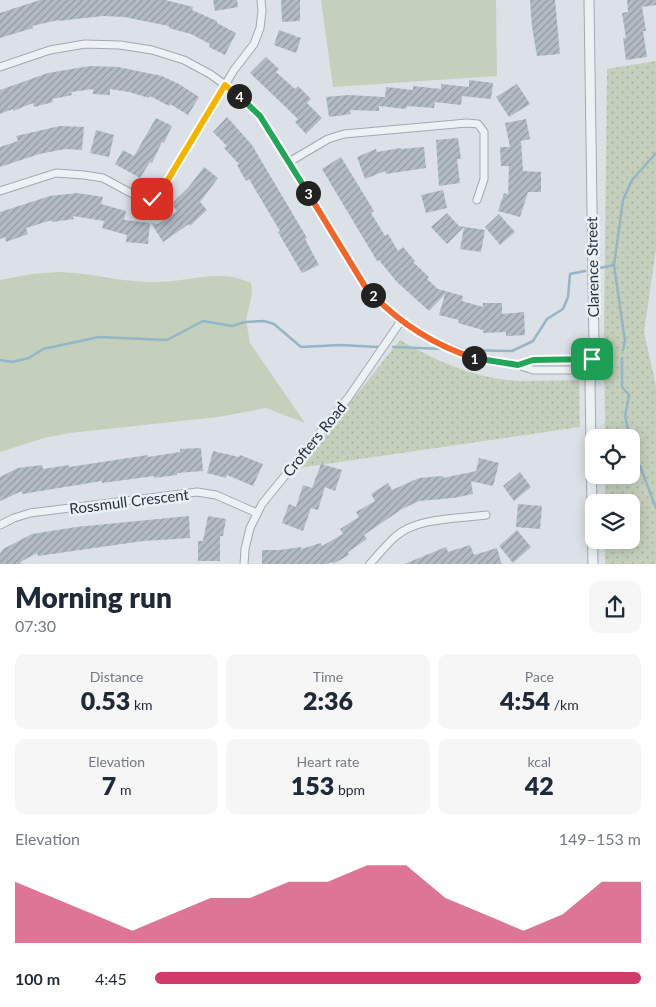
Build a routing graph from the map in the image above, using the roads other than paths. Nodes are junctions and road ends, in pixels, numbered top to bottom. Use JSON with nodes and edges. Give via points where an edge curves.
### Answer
{"nodes":[{"id":1,"x":261,"y":0,"type":"edge"},
{"id":2,"x":589,"y":0,"type":"edge"},
{"id":3,"x":0,"y":67,"type":"edge"},
{"id":4,"x":225,"y":85,"type":"junction"},
{"id":5,"x":289,"y":162,"type":"junction"},
{"id":6,"x":0,"y":191,"type":"edge"},
{"id":7,"x":477,"y":200,"type":"dead end"},
{"id":8,"x":400,"y":321,"type":"junction"},
{"id":9,"x":592,"y":359,"type":"junction"},
{"id":10,"x":518,"y":365,"type":"junction"},
{"id":11,"x":591,"y":370,"type":"junction"},
{"id":12,"x":256,"y":513,"type":"junction"},
{"id":13,"x":486,"y":515,"type":"dead end"},
{"id":14,"x":0,"y":525,"type":"edge"},
{"id":15,"x":244,"y":564,"type":"edge"},
{"id":16,"x":369,"y":564,"type":"edge"},
{"id":17,"x":593,"y":564,"type":"edge"}],
"edges":[{"from":1,"to":4,"type":"street","via":[[260,28],[254,44]]},
{"from":2,"to":9,"type":"street","name":"Clarence Street"},
{"from":3,"to":4,"type":"street","via":[[50,50],[85,44],[120,45],[184,60]]},
{"from":4,"to":5,"type":"street","via":[[260,116]]},
{"from":4,"to":6,"type":"street","via":[[160,193],[152,199],[140,198],[103,178],[56,173]]},
{"from":5,"to":7,"type":"street","via":[[328,139],[344,134],[478,124],[484,132],[484,179]]},
{"from":5,"to":8,"type":"street","via":[[366,288]]},
{"from":8,"to":10,"type":"street","via":[[462,354]]},
{"from":8,"to":12,"type":"street","name":"Crofters Road","via":[[348,398]]},
{"from":9,"to":10,"type":"street","via":[[533,360]]},
{"from":9,"to":11,"type":"street","name":"Clarence Street"},
{"from":10,"to":11,"type":"street","via":[[533,370]]},
{"from":11,"to":17,"type":"street","name":"Clarence Street"},
{"from":12,"to":14,"type":"street","name":"Rossmull Crescent","via":[[216,495],[197,492],[30,513]]},
{"from":12,"to":15,"type":"street","name":"Crofters Road","via":[[246,539]]},
{"from":13,"to":16,"type":"street","via":[[409,528]]}]}
